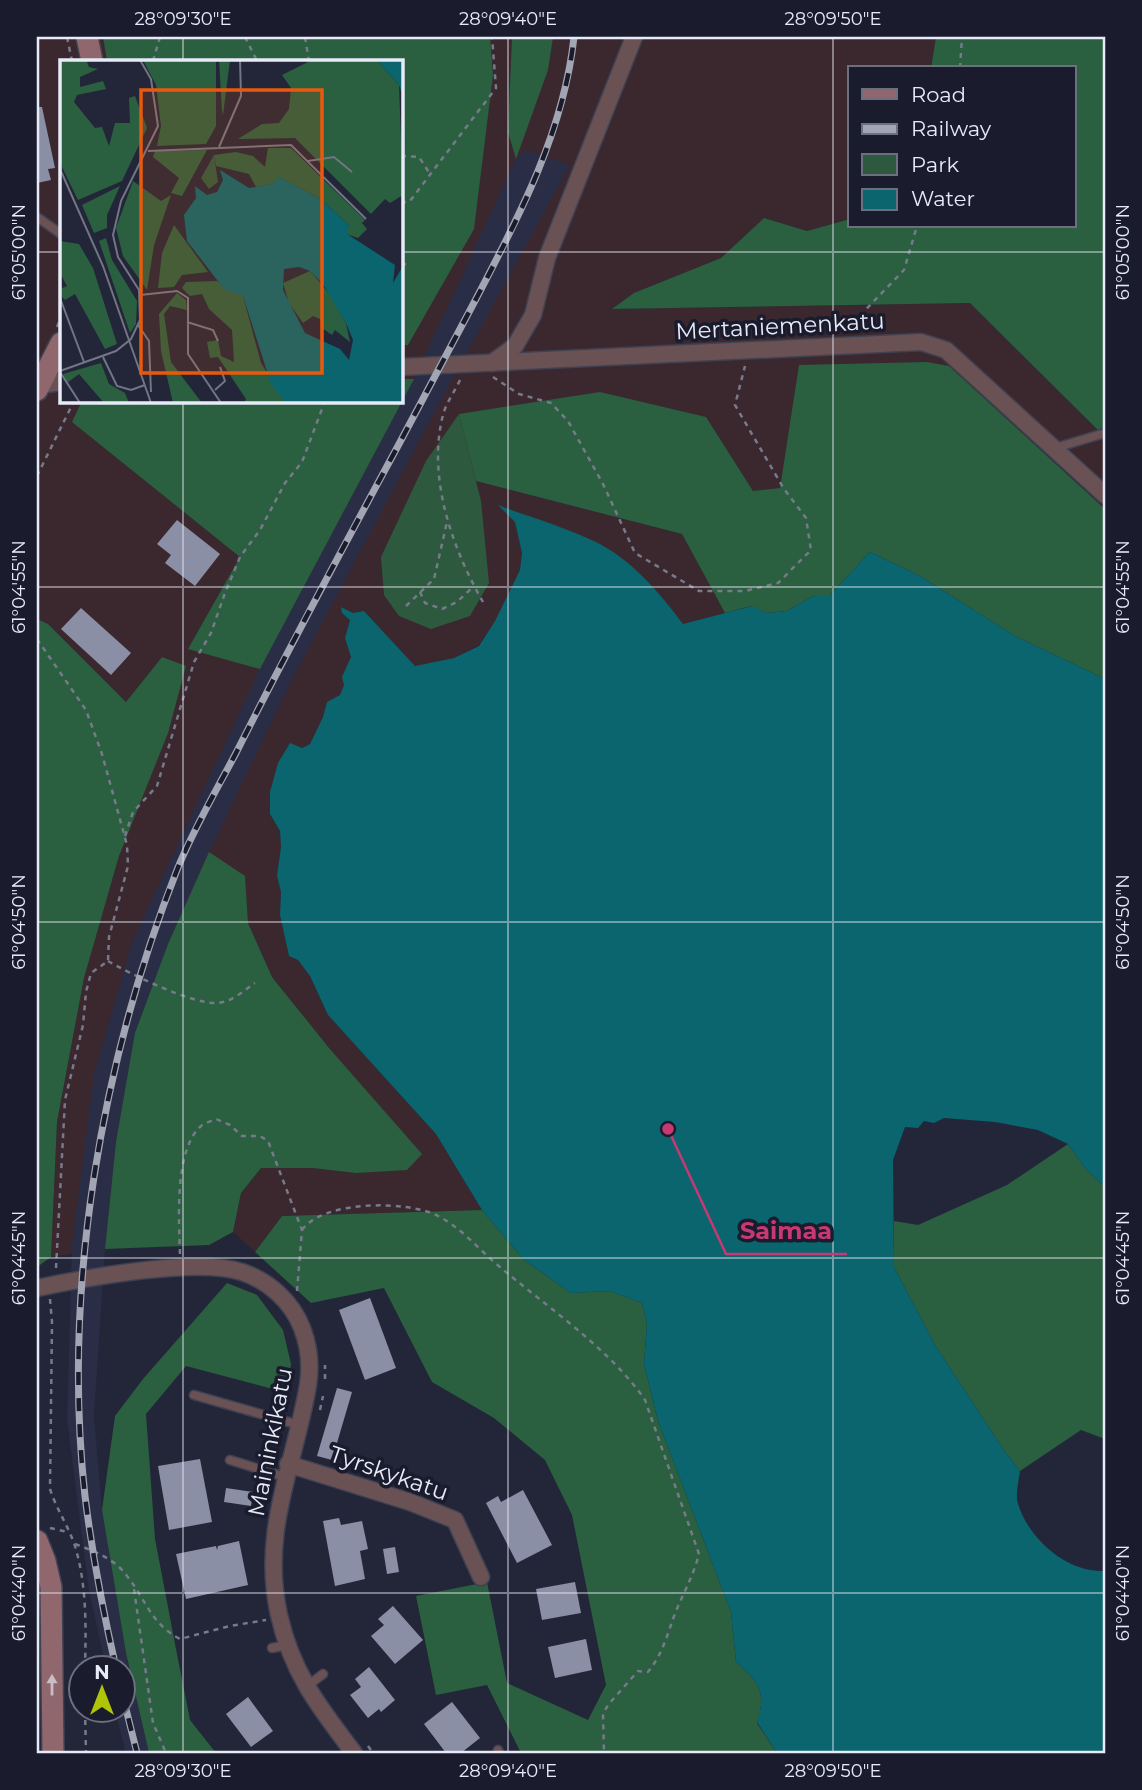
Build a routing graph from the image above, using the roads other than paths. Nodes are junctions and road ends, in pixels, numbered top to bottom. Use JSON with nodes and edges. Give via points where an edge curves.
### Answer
{"nodes":[{"id":1,"x":88,"y":37,"type":"edge"},
{"id":2,"x":634,"y":37,"type":"edge"},
{"id":3,"x":92,"y":60,"type":"edge"},
{"id":4,"x":37,"y":216,"type":"edge"},
{"id":5,"x":60,"y":233,"type":"edge"},
{"id":6,"x":60,"y":345,"type":"edge"},
{"id":7,"x":481,"y":364,"type":"junction"},
{"id":8,"x":402,"y":367,"type":"edge"},
{"id":9,"x":60,"y":382,"type":"edge"},
{"id":10,"x":38,"y":387,"type":"edge"},
{"id":11,"x":1105,"y":433,"type":"edge"},
{"id":12,"x":1055,"y":449,"type":"junction"},
{"id":13,"x":1105,"y":495,"type":"edge"},
{"id":14,"x":47,"y":1286,"type":"edge"},
{"id":15,"x":194,"y":1395,"type":"dead end"},
{"id":16,"x":299,"y":1425,"type":"junction"},
{"id":17,"x":230,"y":1460,"type":"dead end"},
{"id":18,"x":286,"y":1471,"type":"junction"},
{"id":19,"x":42,"y":1534,"type":"edge"},
{"id":20,"x":482,"y":1580,"type":"dead end"},
{"id":21,"x":323,"y":1674,"type":"dead end"},
{"id":22,"x":305,"y":1687,"type":"junction"},
{"id":23,"x":360,"y":1748,"type":"edge"},
{"id":24,"x":53,"y":1753,"type":"edge"}],
"edges":[{"from":1,"to":3,"type":"main road"},
{"from":2,"to":7,"type":"street","via":[[547,258],[533,315],[515,346]]},
{"from":4,"to":5,"type":"lane"},
{"from":6,"to":10,"type":"main road"},
{"from":7,"to":8,"type":"street","name":"Mertaniemenkatu"},
{"from":7,"to":12,"type":"street","name":"Mertaniemenkatu","via":[[921,342],[946,350]]},
{"from":9,"to":10,"type":"street"},
{"from":11,"to":12,"type":"lane"},
{"from":12,"to":13,"type":"street","name":"Mertaniemenkatu"},
{"from":14,"to":16,"type":"street","name":"Maininkikatu","via":[[208,1267],[257,1278],[286,1301],[304,1333],[310,1360]]},
{"from":15,"to":16,"type":"lane"},
{"from":16,"to":18,"type":"street","name":"Maininkikatu"},
{"from":17,"to":18,"type":"lane"},
{"from":18,"to":20,"type":"street","name":"Tyrskykatu","via":[[410,1502],[455,1520]]},
{"from":18,"to":22,"type":"street","name":"Maininkikatu","via":[[276,1516],[280,1647]]},
{"from":24,"to":19,"type":"main road","one_way":true,"via":[[51,1587]]},
{"from":21,"to":22,"type":"lane"},
{"from":22,"to":23,"type":"street","name":"Maininkikatu"}]}
